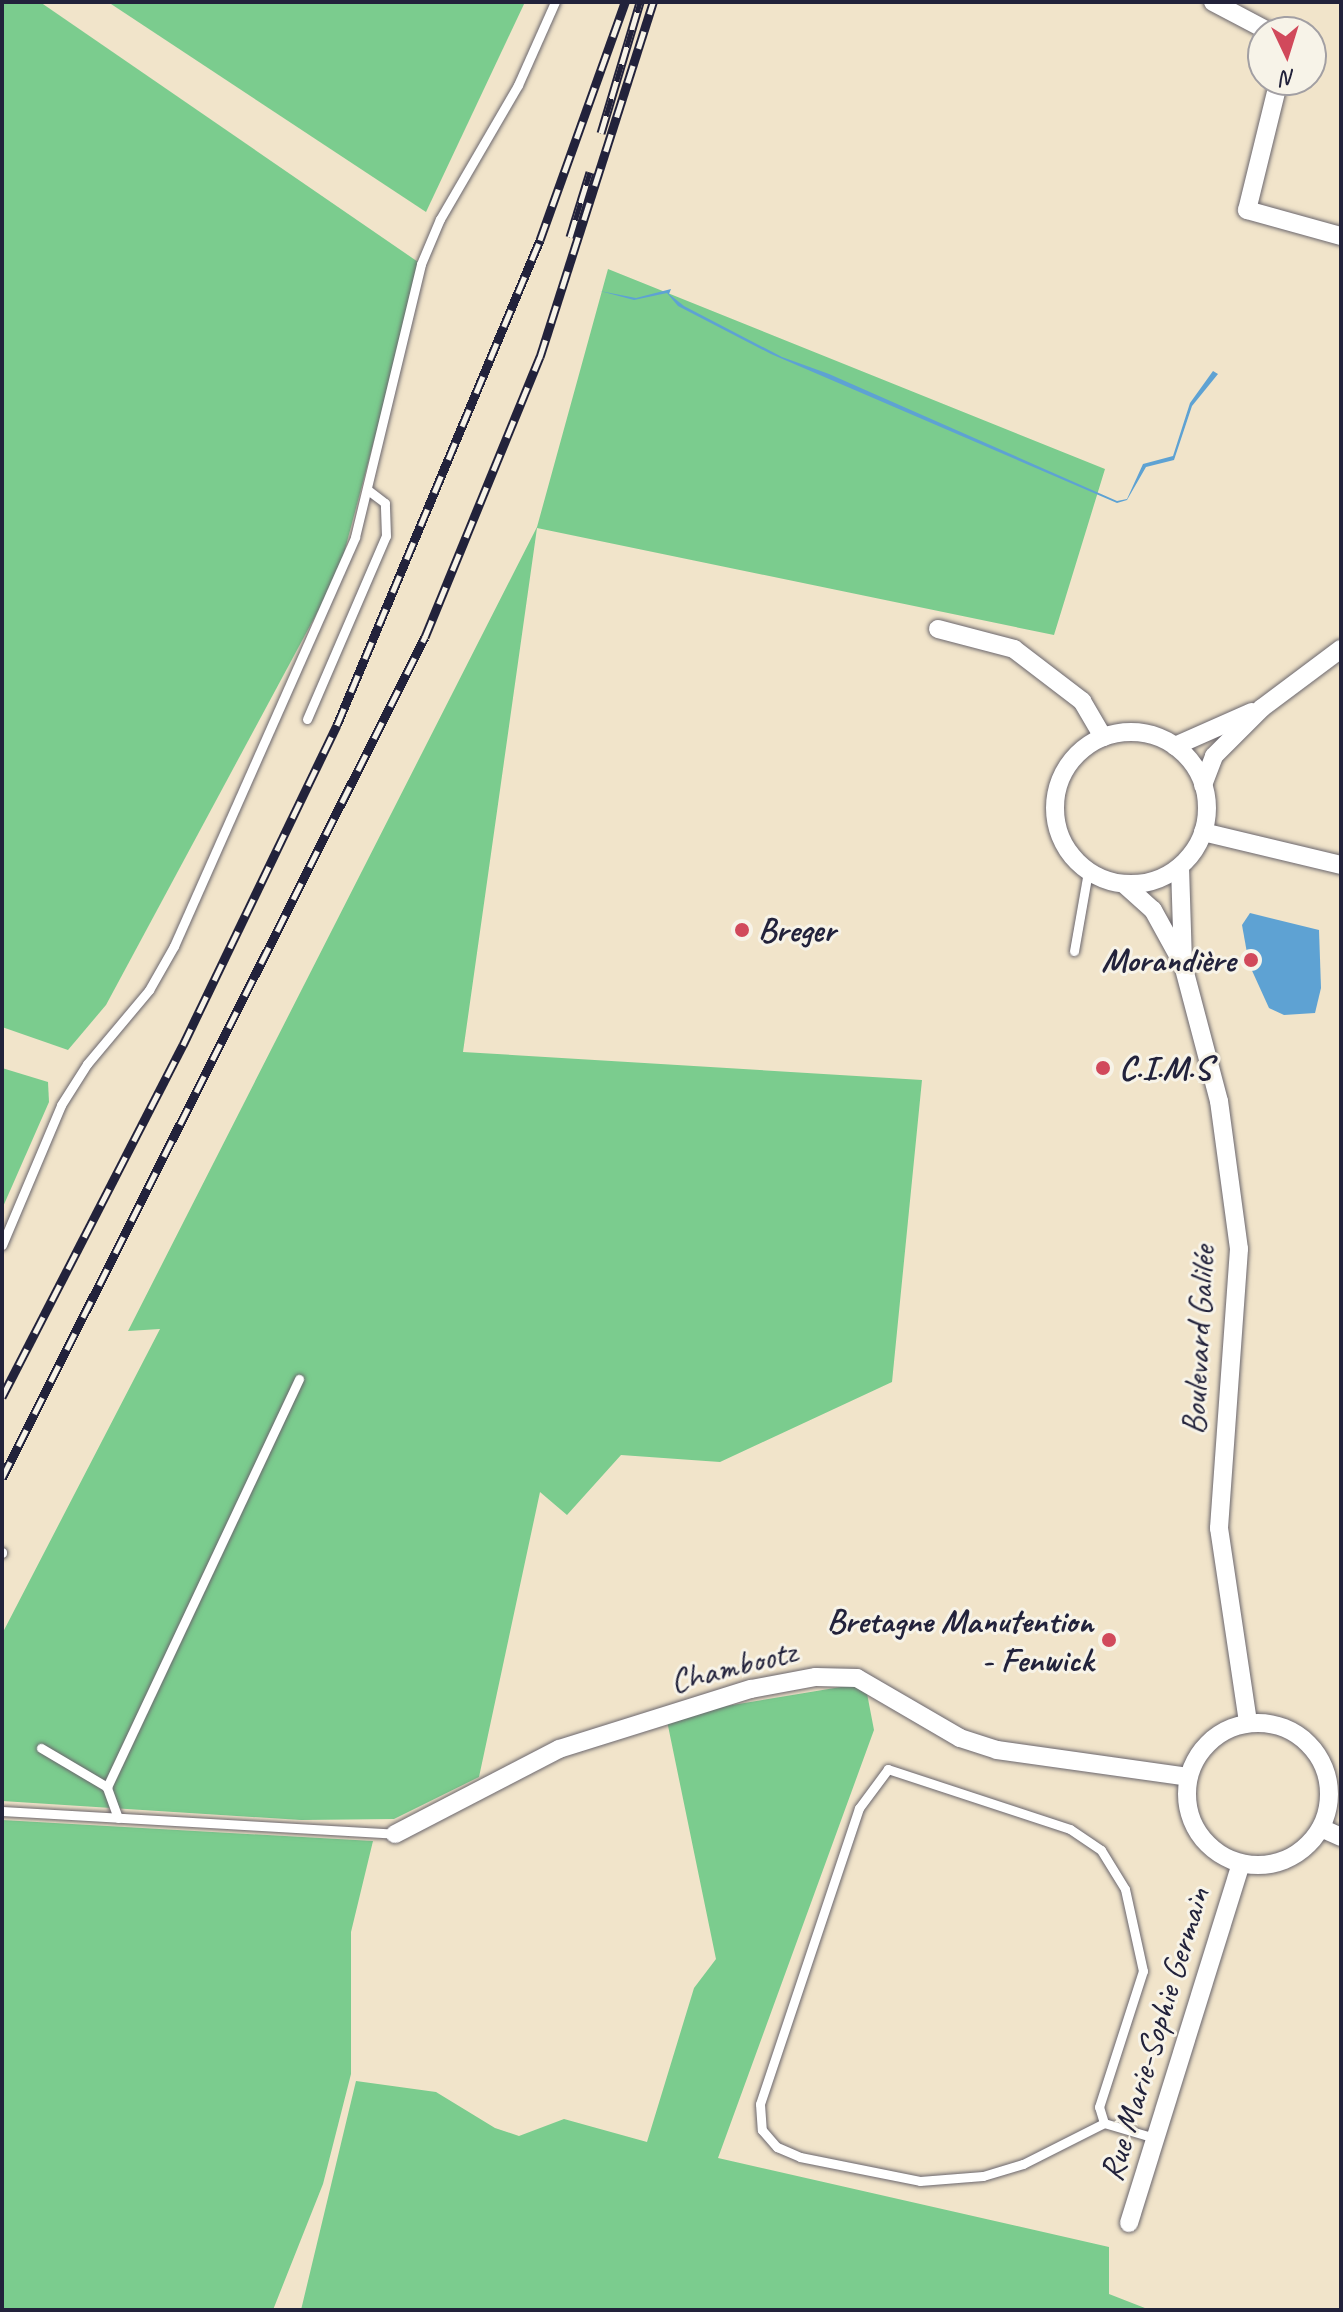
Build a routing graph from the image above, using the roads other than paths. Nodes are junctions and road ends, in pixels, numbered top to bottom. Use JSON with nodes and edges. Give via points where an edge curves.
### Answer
{"nodes":[{"id":1,"x":555,"y":2,"type":"edge"},
{"id":2,"x":1213,"y":2,"type":"edge"},
{"id":3,"x":1247,"y":20,"type":"edge"},
{"id":4,"x":1275,"y":96,"type":"edge"},
{"id":5,"x":1341,"y":236,"type":"edge"},
{"id":6,"x":369,"y":491,"type":"junction"},
{"id":7,"x":938,"y":629,"type":"dead end"},
{"id":8,"x":1341,"y":649,"type":"edge"},
{"id":9,"x":1262,"y":708,"type":"junction"},
{"id":10,"x":307,"y":719,"type":"dead end"},
{"id":11,"x":1103,"y":737,"type":"junction"},
{"id":12,"x":1175,"y":746,"type":"junction"},
{"id":13,"x":1203,"y":785,"type":"junction"},
{"id":14,"x":1203,"y":832,"type":"junction"},
{"id":15,"x":1341,"y":865,"type":"edge"},
{"id":16,"x":1180,"y":867,"type":"junction"},
{"id":17,"x":1088,"y":872,"type":"junction"},
{"id":18,"x":1124,"y":884,"type":"junction"},
{"id":19,"x":1074,"y":951,"type":"dead end"},
{"id":20,"x":1183,"y":965,"type":"junction"},
{"id":21,"x":2,"y":1245,"type":"edge"},
{"id":22,"x":299,"y":1379,"type":"dead end"},
{"id":23,"x":1248,"y":1722,"type":"junction"},
{"id":24,"x":41,"y":1748,"type":"dead end"},
{"id":25,"x":1188,"y":1777,"type":"junction"},
{"id":26,"x":107,"y":1787,"type":"junction"},
{"id":27,"x":2,"y":1811,"type":"edge"},
{"id":28,"x":118,"y":1818,"type":"junction"},
{"id":29,"x":1321,"y":1828,"type":"junction"},
{"id":30,"x":395,"y":1834,"type":"joint"},
{"id":31,"x":1341,"y":1837,"type":"edge"},
{"id":32,"x":1241,"y":1864,"type":"junction"},
{"id":33,"x":1104,"y":2123,"type":"junction"},
{"id":34,"x":1155,"y":2138,"type":"junction"},
{"id":35,"x":1129,"y":2223,"type":"dead end"}],
"edges":[{"from":1,"to":6,"type":"lane","via":[[518,85],[440,219],[421,264]]},
{"from":2,"to":3,"type":"street"},
{"from":4,"to":5,"type":"street","via":[[1247,210]]},
{"from":6,"to":10,"type":"lane","via":[[385,503],[386,536]]},
{"from":6,"to":21,"type":"lane","via":[[355,537],[174,946],[149,990],[87,1064],[61,1105]]},
{"from":7,"to":11,"type":"street","via":[[1014,649],[1082,701]]},
{"from":8,"to":9,"type":"street"},
{"from":9,"to":12,"type":"street"},
{"from":9,"to":13,"type":"street","via":[[1214,756]]},
{"from":11,"to":12,"type":"street","via":[[1152,735]]},
{"from":11,"to":17,"type":"street","via":[[1067,766],[1056,800],[1059,835]]},
{"from":12,"to":13,"type":"street"},
{"from":13,"to":14,"type":"street"},
{"from":14,"to":15,"type":"street"},
{"from":14,"to":16,"type":"street"},
{"from":16,"to":18,"type":"street","via":[[1163,877]]},
{"from":16,"to":20,"type":"street","name":"Boulevard Galilée"},
{"from":17,"to":18,"type":"street"},
{"from":17,"to":19,"type":"lane"},
{"from":18,"to":20,"type":"street","name":"Boulevard Galilée","via":[[1153,910]]},
{"from":20,"to":23,"type":"street","name":"Boulevard Galilée","via":[[1219,1101],[1239,1249],[1219,1528]]},
{"from":22,"to":26,"type":"lane"},
{"from":23,"to":25,"type":"street","via":[[1210,1741]]},
{"from":23,"to":29,"type":"street","via":[[1282,1726],[1310,1744],[1330,1784]]},
{"from":24,"to":26,"type":"lane"},
{"from":25,"to":30,"type":"street","name":"Chambootz","via":[[997,1750],[960,1738],[857,1678],[816,1677],[751,1689],[559,1749]]},
{"from":25,"to":32,"type":"street","via":[[1191,1821],[1203,1840]]},
{"from":26,"to":28,"type":"lane"},
{"from":27,"to":28,"type":"lane"},
{"from":28,"to":30,"type":"lane"},
{"from":29,"to":31,"type":"street"},
{"from":29,"to":32,"type":"street","via":[[1287,1860]]},
{"from":32,"to":34,"type":"street","name":"Rue Marie-Sophie Germain"},
{"from":33,"to":33,"type":"lane","via":[[1099,2107],[1143,1971],[1125,1889],[1101,1850],[1070,1829],[888,1769],[859,1808],[760,2104],[762,2130],[777,2147],[800,2157],[920,2181],[983,2176],[1023,2164]]},
{"from":33,"to":34,"type":"lane"},
{"from":34,"to":35,"type":"street","name":"Rue Marie-Sophie Germain"}]}
